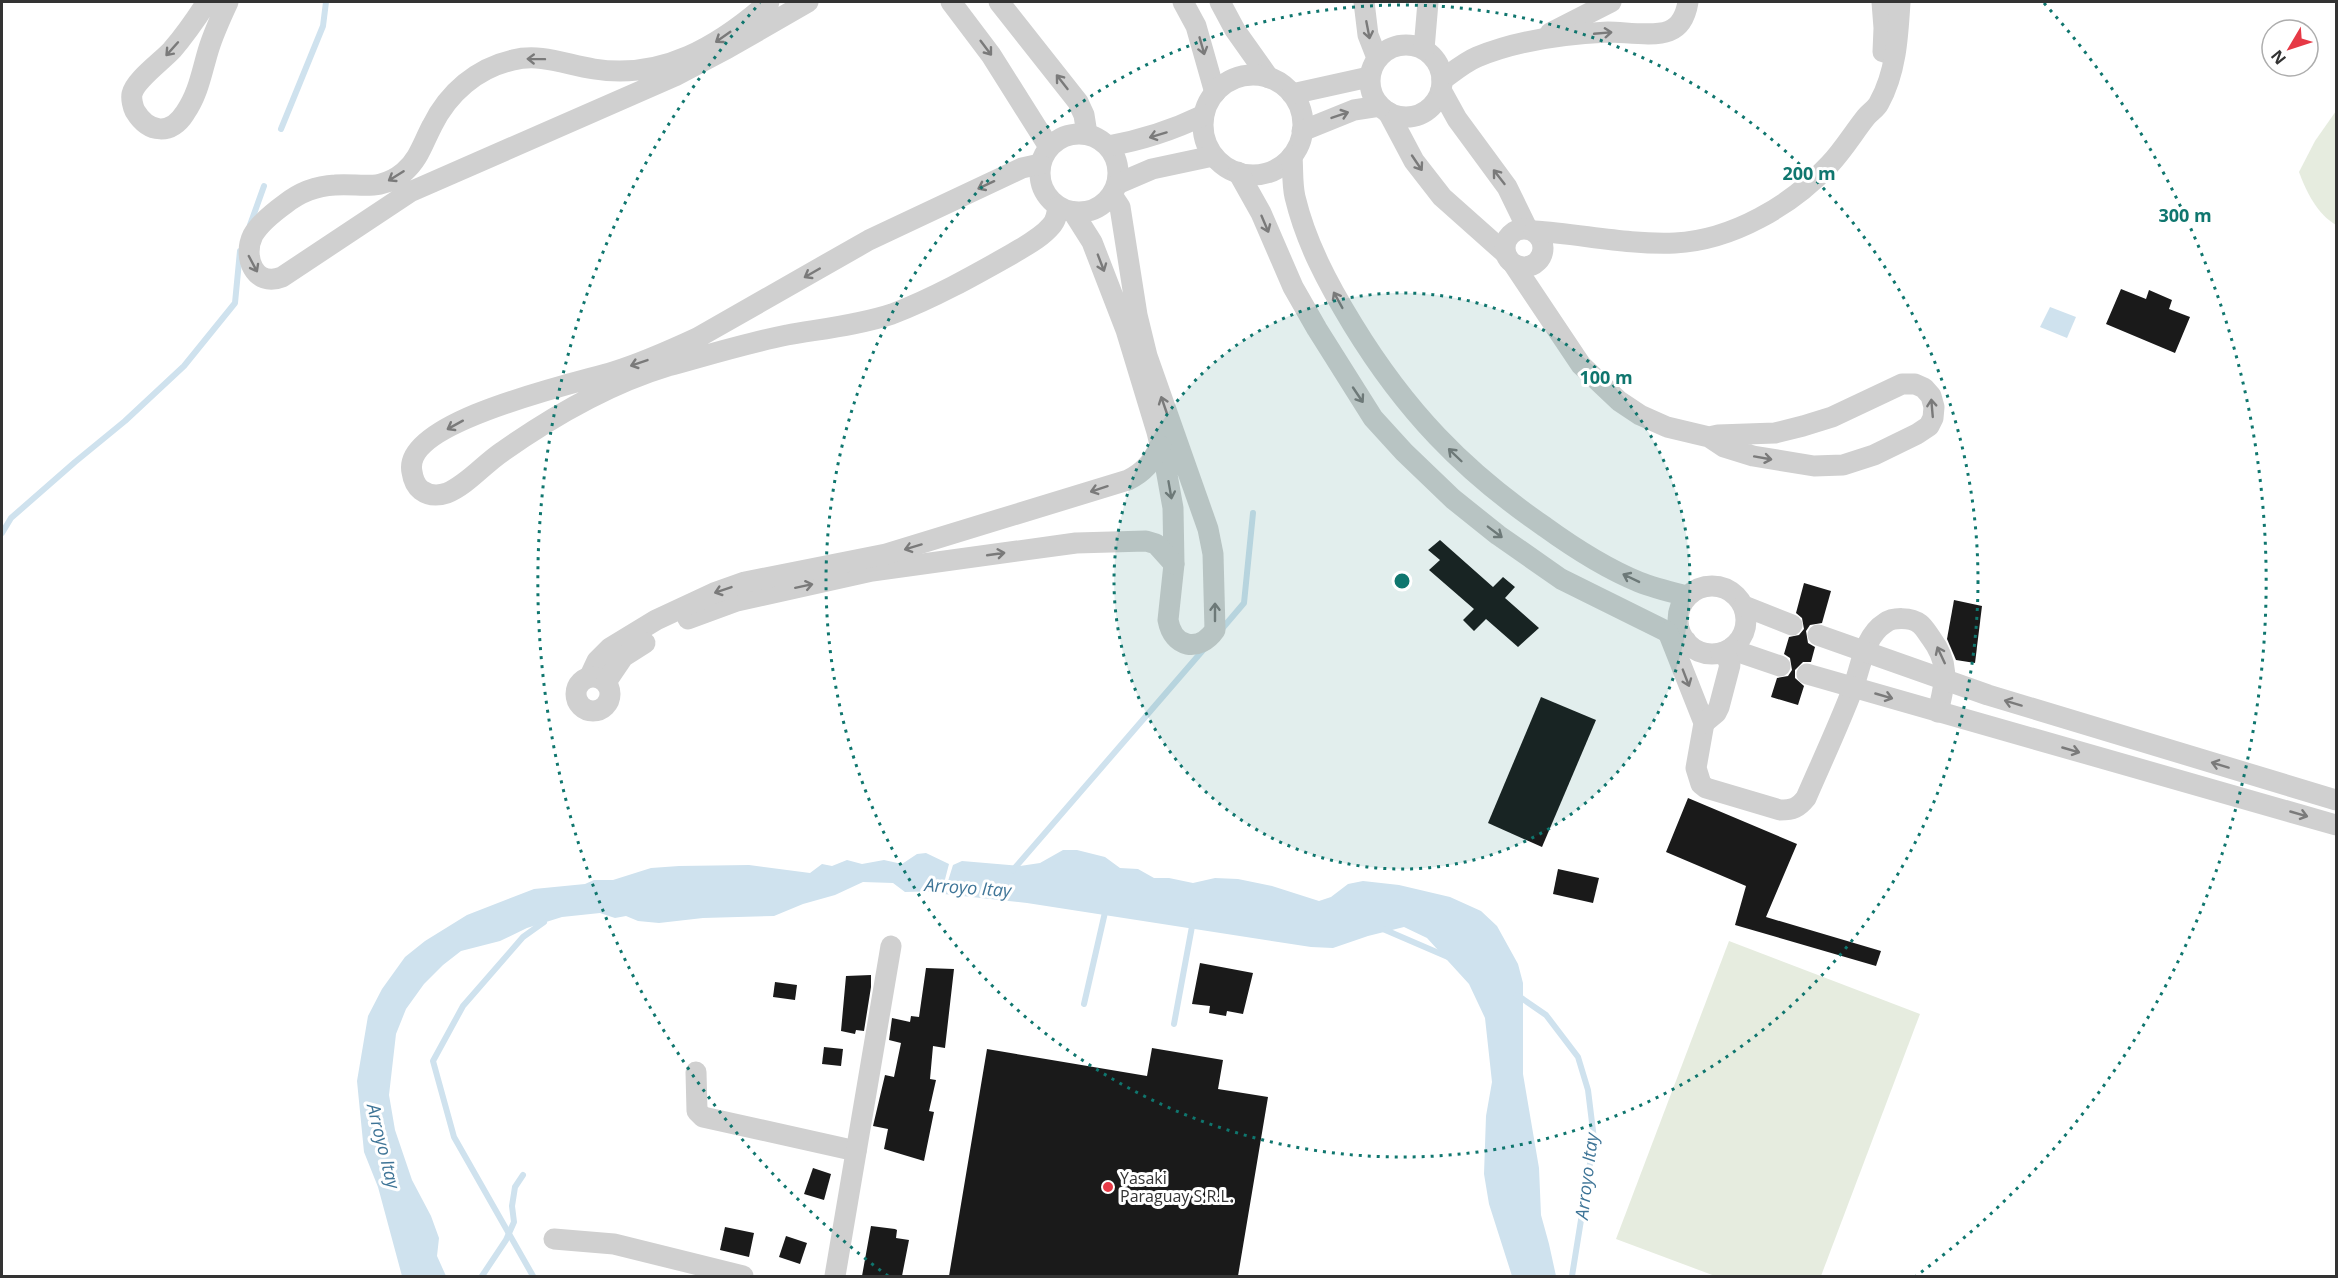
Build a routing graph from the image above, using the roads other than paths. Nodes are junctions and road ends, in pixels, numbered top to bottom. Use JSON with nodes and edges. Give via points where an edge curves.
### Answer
{"nodes":[{"id":1,"x":207,"y":2,"type":"edge"},
{"id":2,"x":228,"y":2,"type":"edge"},
{"id":3,"x":769,"y":2,"type":"edge"},
{"id":4,"x":808,"y":2,"type":"edge"},
{"id":5,"x":951,"y":2,"type":"edge"},
{"id":6,"x":999,"y":2,"type":"edge"},
{"id":7,"x":1183,"y":2,"type":"edge"},
{"id":8,"x":1220,"y":2,"type":"edge"},
{"id":9,"x":1364,"y":2,"type":"edge"},
{"id":10,"x":1428,"y":2,"type":"edge"},
{"id":11,"x":1611,"y":2,"type":"edge"},
{"id":12,"x":1688,"y":2,"type":"edge"},
{"id":13,"x":1882,"y":2,"type":"edge"},
{"id":14,"x":1900,"y":2,"type":"edge"},
{"id":15,"x":1544,"y":37,"type":"junction"},
{"id":16,"x":1428,"y":52,"type":"junction"},
{"id":17,"x":1475,"y":57,"type":"junction"},
{"id":18,"x":1373,"y":68,"type":"junction"},
{"id":19,"x":1269,"y":78,"type":"junction"},
{"id":20,"x":1441,"y":85,"type":"junction"},
{"id":21,"x":1215,"y":93,"type":"junction"},
{"id":22,"x":1292,"y":94,"type":"junction"},
{"id":23,"x":1384,"y":109,"type":"junction"},
{"id":24,"x":1204,"y":115,"type":"junction"},
{"id":25,"x":1867,"y":116,"type":"junction"},
{"id":26,"x":1302,"y":131,"type":"junction"},
{"id":27,"x":1087,"y":134,"type":"junction"},
{"id":28,"x":1108,"y":146,"type":"junction"},
{"id":29,"x":1045,"y":155,"type":"junction"},
{"id":30,"x":1213,"y":156,"type":"junction"},
{"id":31,"x":1292,"y":156,"type":"junction"},
{"id":32,"x":1238,"y":172,"type":"junction"},
{"id":33,"x":1115,"y":189,"type":"junction"},
{"id":34,"x":1066,"y":209,"type":"junction"},
{"id":35,"x":1531,"y":229,"type":"junction"},
{"id":36,"x":1576,"y":234,"type":"junction"},
{"id":37,"x":1541,"y":256,"type":"junction"},
{"id":38,"x":1510,"y":259,"type":"junction"},
{"id":39,"x":1550,"y":317,"type":"junction"},
{"id":40,"x":1709,"y":437,"type":"junction"},
{"id":41,"x":1161,"y":446,"type":"junction"},
{"id":42,"x":1173,"y":564,"type":"junction"},
{"id":43,"x":1687,"y":596,"type":"junction"},
{"id":44,"x":1744,"y":606,"type":"junction"},
{"id":45,"x":1792,"y":625,"type":"dead end"},
{"id":46,"x":1818,"y":635,"type":"dead end"},
{"id":47,"x":1677,"y":637,"type":"junction"},
{"id":48,"x":1725,"y":651,"type":"junction"},
{"id":49,"x":1864,"y":652,"type":"junction"},
{"id":50,"x":1780,"y":666,"type":"dead end"},
{"id":51,"x":1807,"y":674,"type":"dead end"},
{"id":52,"x":1946,"y":681,"type":"junction"},
{"id":53,"x":1853,"y":687,"type":"junction"},
{"id":54,"x":1938,"y":712,"type":"junction"},
{"id":55,"x":1704,"y":723,"type":"junction"},
{"id":56,"x":2263,"y":778,"type":"junction"},
{"id":57,"x":2337,"y":800,"type":"edge"},
{"id":58,"x":2256,"y":802,"type":"junction"},
{"id":59,"x":2337,"y":825,"type":"edge"},
{"id":60,"x":891,"y":946,"type":"dead end"},
{"id":61,"x":696,"y":1072,"type":"dead end"},
{"id":62,"x":856,"y":1151,"type":"junction"},
{"id":63,"x":554,"y":1239,"type":"dead end"},
{"id":64,"x":743,"y":1276,"type":"edge"},
{"id":65,"x":835,"y":1276,"type":"edge"}],
"edges":[{"from":1,"to":2,"type":"street","one_way":true,"via":[[186,34],[132,94],[133,107],[142,122],[153,129],[176,124],[185,114],[199,86]]},
{"from":3,"to":4,"type":"street","one_way":true,"via":[[711,46],[658,67],[614,72],[538,58],[515,59],[494,66],[462,85],[403,173],[382,184],[335,184],[302,191],[271,214],[250,242],[247,254],[252,266],[259,275],[274,280],[410,192],[675,75]]},
{"from":5,"to":29,"type":"street","one_way":true,"via":[[991,55]]},
{"from":27,"to":6,"type":"street","one_way":true,"via":[[1078,102]]},
{"from":7,"to":21,"type":"street","one_way":true,"via":[[1196,26]]},
{"from":8,"to":19,"type":"street"},
{"from":9,"to":18,"type":"street","one_way":true},
{"from":10,"to":16,"type":"street"},
{"from":11,"to":15,"type":"street"},
{"from":15,"to":12,"type":"street","one_way":true,"via":[[1668,31],[1680,24]]},
{"from":13,"to":25,"type":"street","via":[[1883,53]]},
{"from":14,"to":25,"type":"street","via":[[1896,52],[1888,81],[1878,105]]},
{"from":15,"to":17,"type":"street"},
{"from":16,"to":17,"type":"street"},
{"from":16,"to":18,"type":"street","via":[[1414,45],[1394,46]]},
{"from":16,"to":20,"type":"street","via":[[1438,64]]},
{"from":17,"to":20,"type":"street"},
{"from":18,"to":22,"type":"street"},
{"from":18,"to":23,"type":"street","via":[[1370,88]]},
{"from":19,"to":21,"type":"street","via":[[1233,79]]},
{"from":19,"to":22,"type":"street"},
{"from":20,"to":23,"type":"street","via":[[1435,103],[1418,115],[1397,116]]},
{"from":35,"to":20,"type":"street","one_way":true,"via":[[1507,187],[1457,119]]},
{"from":21,"to":24,"type":"street"},
{"from":22,"to":26,"type":"street","via":[[1301,111]]},
{"from":26,"to":23,"type":"street","one_way":true,"via":[[1354,110]]},
{"from":23,"to":38,"type":"street","one_way":true,"via":[[1414,161],[1442,197]]},
{"from":24,"to":28,"type":"street","one_way":true,"via":[[1170,131]]},
{"from":24,"to":30,"type":"street","via":[[1206,139]]},
{"from":25,"to":36,"type":"street","via":[[1830,165],[1801,191],[1765,215],[1723,233],[1677,243]]},
{"from":26,"to":31,"type":"street"},
{"from":27,"to":28,"type":"street"},
{"from":27,"to":29,"type":"street","via":[[1063,136]]},
{"from":28,"to":33,"type":"street","via":[[1118,170]]},
{"from":29,"to":34,"type":"street","via":[[1039,176],[1042,188],[1048,199]]},
{"from":29,"to":34,"type":"street","one_way":true,"via":[[869,240],[675,349],[622,369],[528,394],[474,415],[424,444],[410,466],[413,478],[426,493],[444,494],[554,417],[631,379],[748,343],[891,314],[966,281],[1036,239]]},
{"from":30,"to":32,"type":"street"},
{"from":30,"to":33,"type":"street","via":[[1152,169]]},
{"from":31,"to":32,"type":"street","via":[[1284,165],[1268,172]]},
{"from":43,"to":31,"type":"street","one_way":true,"via":[[1639,582],[1578,551],[1475,475],[1429,430],[1371,355],[1322,272],[1294,194]]},
{"from":32,"to":47,"type":"street","one_way":true,"via":[[1317,329],[1373,418],[1404,452],[1453,499],[1561,579]]},
{"from":33,"to":34,"type":"street","via":[[1104,204],[1093,210],[1082,213]]},
{"from":42,"to":33,"type":"street","one_way":true,"via":[[1169,628],[1187,645],[1200,644],[1215,630],[1213,554],[1201,505],[1147,356]]},
{"from":34,"to":41,"type":"street","one_way":true,"via":[[1092,242],[1122,319]]},
{"from":35,"to":36,"type":"street"},
{"from":35,"to":37,"type":"street","via":[[1540,236]]},
{"from":35,"to":38,"type":"street","via":[[1519,229],[1507,238]]},
{"from":36,"to":37,"type":"street"},
{"from":37,"to":38,"type":"street","via":[[1529,267]]},
{"from":37,"to":39,"type":"street"},
{"from":38,"to":39,"type":"street"},
{"from":39,"to":40,"type":"street","via":[[1581,366],[1619,401],[1667,427]]},
{"from":40,"to":40,"type":"street","one_way":true,"via":[[1724,447],[1753,456],[1814,466],[1843,465],[1917,434],[1929,426],[1934,407],[1924,388],[1902,384],[1832,417],[1803,426],[1775,433]]},
{"from":41,"to":42,"type":"street","one_way":true,"via":[[1173,508]]},
{"from":41,"to":42,"type":"street","one_way":true,"via":[[1148,467],[1128,480],[886,554],[745,582],[714,592],[610,648],[597,661],[598,679],[630,651],[696,615],[736,601],[861,574],[1076,543],[1146,541],[1156,544]]},
{"from":43,"to":44,"type":"street","via":[[1713,585],[1731,591]]},
{"from":43,"to":47,"type":"street","via":[[1678,614]]},
{"from":44,"to":45,"type":"street"},
{"from":44,"to":48,"type":"street","via":[[1746,626],[1737,643]]},
{"from":46,"to":49,"type":"street"},
{"from":47,"to":48,"type":"street","via":[[1702,652]]},
{"from":47,"to":55,"type":"street","one_way":true},
{"from":48,"to":50,"type":"street"},
{"from":48,"to":55,"type":"street","via":[[1730,664],[1719,707]]},
{"from":49,"to":52,"type":"street"},
{"from":52,"to":49,"type":"street","one_way":true,"via":[[1945,665],[1920,623],[1904,618],[1885,622]]},
{"from":49,"to":53,"type":"street"},
{"from":51,"to":53,"type":"street"},
{"from":52,"to":54,"type":"street"},
{"from":56,"to":52,"type":"street","one_way":true},
{"from":53,"to":54,"type":"street","one_way":true},
{"from":53,"to":55,"type":"street","via":[[1806,798],[1792,810],[1706,788],[1696,768]]},
{"from":54,"to":58,"type":"street","one_way":true},
{"from":56,"to":57,"type":"street"},
{"from":56,"to":58,"type":"street"},
{"from":58,"to":59,"type":"street","one_way":true},
{"from":60,"to":62,"type":"street"},
{"from":61,"to":62,"type":"street","via":[[697,1111],[703,1117]]},
{"from":62,"to":65,"type":"street"},
{"from":63,"to":64,"type":"street","via":[[614,1244]]}]}
